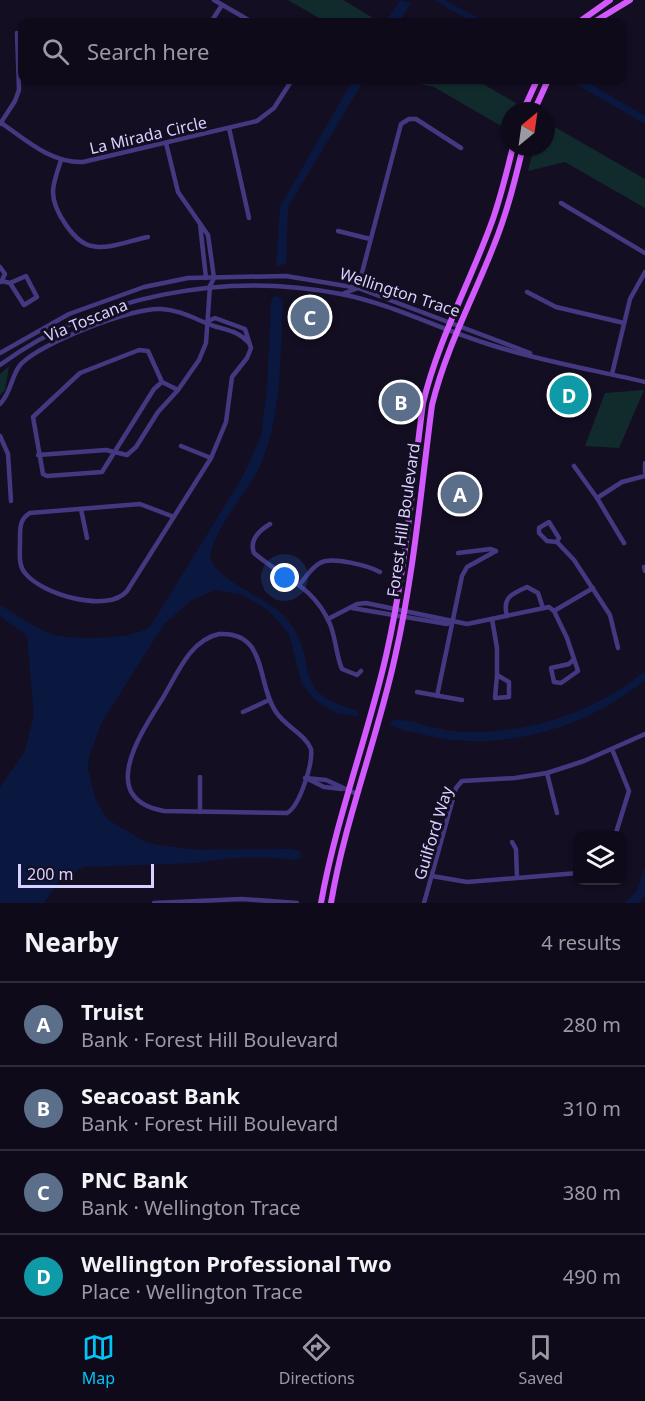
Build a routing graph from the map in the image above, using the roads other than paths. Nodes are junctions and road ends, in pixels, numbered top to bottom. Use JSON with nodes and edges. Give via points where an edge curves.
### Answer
{"nodes":[{"id":1,"x":214,"y":0,"type":"edge"},
{"id":2,"x":610,"y":0,"type":"edge"},
{"id":3,"x":630,"y":0,"type":"edge"},
{"id":4,"x":222,"y":5,"type":"junction"},
{"id":5,"x":214,"y":18,"type":"edge"},
{"id":6,"x":245,"y":18,"type":"edge"},
{"id":7,"x":585,"y":18,"type":"edge"},
{"id":8,"x":601,"y":18,"type":"edge"},
{"id":9,"x":17,"y":33,"type":"dead end"},
{"id":10,"x":18,"y":62,"type":"edge"},
{"id":11,"x":19,"y":84,"type":"edge"},
{"id":12,"x":289,"y":84,"type":"edge"},
{"id":13,"x":535,"y":84,"type":"edge"},
{"id":14,"x":546,"y":84,"type":"edge"},
{"id":15,"x":527,"y":102,"type":"edge"},
{"id":16,"x":538,"y":102,"type":"edge"},
{"id":17,"x":0,"y":123,"type":"edge"},
{"id":18,"x":230,"y":128,"type":"junction"},
{"id":19,"x":166,"y":143,"type":"junction"},
{"id":20,"x":461,"y":148,"type":"dead end"},
{"id":21,"x":510,"y":156,"type":"edge"},
{"id":22,"x":521,"y":156,"type":"edge"},
{"id":23,"x":61,"y":160,"type":"junction"},
{"id":24,"x":561,"y":203,"type":"dead end"},
{"id":25,"x":249,"y":218,"type":"dead end"},
{"id":26,"x":199,"y":222,"type":"junction"},
{"id":27,"x":501,"y":227,"type":"junction"},
{"id":28,"x":338,"y":231,"type":"dead end"},
{"id":29,"x":148,"y":237,"type":"dead end"},
{"id":30,"x":370,"y":239,"type":"junction"},
{"id":31,"x":485,"y":239,"type":"junction"},
{"id":32,"x":645,"y":253,"type":"edge"},
{"id":33,"x":0,"y":267,"type":"edge"},
{"id":34,"x":645,"y":272,"type":"edge"},
{"id":35,"x":206,"y":278,"type":"junction"},
{"id":36,"x":214,"y":278,"type":"junction"},
{"id":37,"x":1,"y":281,"type":"edge"},
{"id":38,"x":10,"y":283,"type":"junction"},
{"id":39,"x":210,"y":286,"type":"junction"},
{"id":40,"x":358,"y":288,"type":"junction"},
{"id":41,"x":528,"y":292,"type":"dead end"},
{"id":42,"x":342,"y":294,"type":"junction"},
{"id":43,"x":449,"y":320,"type":"junction"},
{"id":44,"x":208,"y":321,"type":"junction"},
{"id":45,"x":624,"y":323,"type":"junction"},
{"id":46,"x":459,"y":324,"type":"junction"},
{"id":47,"x":445,"y":330,"type":"junction"},
{"id":48,"x":454,"y":333,"type":"junction"},
{"id":49,"x":0,"y":353,"type":"edge"},
{"id":50,"x":550,"y":360,"type":"junction"},
{"id":51,"x":0,"y":366,"type":"edge"},
{"id":52,"x":612,"y":374,"type":"junction"},
{"id":53,"x":162,"y":382,"type":"junction"},
{"id":54,"x":645,"y":382,"type":"edge"},
{"id":55,"x":178,"y":390,"type":"junction"},
{"id":56,"x":0,"y":404,"type":"edge"},
{"id":57,"x":0,"y":436,"type":"edge"},
{"id":58,"x":181,"y":446,"type":"dead end"},
{"id":59,"x":115,"y":453,"type":"junction"},
{"id":60,"x":38,"y":455,"type":"junction"},
{"id":61,"x":211,"y":458,"type":"junction"},
{"id":62,"x":645,"y":463,"type":"edge"},
{"id":63,"x":574,"y":466,"type":"dead end"},
{"id":64,"x":645,"y":474,"type":"edge"},
{"id":65,"x":597,"y":498,"type":"junction"},
{"id":66,"x":10,"y":501,"type":"dead end"},
{"id":67,"x":81,"y":509,"type":"junction"},
{"id":68,"x":174,"y":517,"type":"junction"},
{"id":69,"x":270,"y":524,"type":"dead end"},
{"id":70,"x":87,"y":538,"type":"dead end"},
{"id":71,"x":624,"y":543,"type":"dead end"},
{"id":72,"x":558,"y":544,"type":"junction"},
{"id":73,"x":458,"y":553,"type":"dead end"},
{"id":74,"x":380,"y":572,"type":"dead end"},
{"id":75,"x":300,"y":584,"type":"junction"},
{"id":76,"x":592,"y":588,"type":"junction"},
{"id":77,"x":543,"y":608,"type":"junction"},
{"id":78,"x":395,"y":611,"type":"junction"},
{"id":79,"x":554,"y":611,"type":"junction"},
{"id":80,"x":404,"y":613,"type":"junction"},
{"id":81,"x":507,"y":616,"type":"junction"},
{"id":82,"x":492,"y":619,"type":"junction"},
{"id":83,"x":327,"y":620,"type":"junction"},
{"id":84,"x":452,"y":622,"type":"junction"},
{"id":85,"x":618,"y":648,"type":"dead end"},
{"id":86,"x":574,"y":660,"type":"junction"},
{"id":87,"x":362,"y":671,"type":"dead end"},
{"id":88,"x":496,"y":675,"type":"junction"},
{"id":89,"x":417,"y":693,"type":"dead end"},
{"id":90,"x":437,"y":696,"type":"junction"},
{"id":91,"x":269,"y":700,"type":"junction"},
{"id":92,"x":462,"y":700,"type":"dead end"},
{"id":93,"x":243,"y":712,"type":"dead end"},
{"id":94,"x":645,"y":734,"type":"edge"},
{"id":95,"x":612,"y":749,"type":"junction"},
{"id":96,"x":547,"y":773,"type":"junction"},
{"id":97,"x":200,"y":777,"type":"dead end"},
{"id":98,"x":305,"y":778,"type":"junction"},
{"id":99,"x":348,"y":790,"type":"junction"},
{"id":100,"x":357,"y":794,"type":"junction"},
{"id":101,"x":200,"y":812,"type":"junction"},
{"id":102,"x":558,"y":813,"type":"dead end"},
{"id":103,"x":617,"y":831,"type":"edge"},
{"id":104,"x":512,"y":842,"type":"dead end"},
{"id":105,"x":573,"y":873,"type":"edge"},
{"id":106,"x":432,"y":876,"type":"junction"},
{"id":107,"x":517,"y":878,"type":"junction"},
{"id":108,"x":217,"y":902,"type":"edge"},
{"id":109,"x":154,"y":903,"type":"edge"},
{"id":110,"x":297,"y":903,"type":"edge"},
{"id":111,"x":321,"y":903,"type":"edge"},
{"id":112,"x":331,"y":903,"type":"edge"},
{"id":113,"x":424,"y":903,"type":"edge"}],
"edges":[{"from":1,"to":4,"type":"street"},
{"from":2,"to":7,"type":"main road"},
{"from":3,"to":8,"type":"main road"},
{"from":4,"to":5,"type":"street"},
{"from":4,"to":6,"type":"street"},
{"from":9,"to":10,"type":"street"},
{"from":11,"to":17,"type":"street","via":[[15,101]]},
{"from":12,"to":18,"type":"street","name":"La Mirada Circle","via":[[269,113],[257,121]]},
{"from":13,"to":15,"type":"main road"},
{"from":14,"to":16,"type":"main road"},
{"from":17,"to":23,"type":"street","name":"La Mirada Circle"},
{"from":18,"to":19,"type":"street","name":"La Mirada Circle"},
{"from":18,"to":25,"type":"street"},
{"from":19,"to":23,"type":"street","name":"La Mirada Circle","via":[[83,162]]},
{"from":19,"to":26,"type":"street","via":[[178,192]]},
{"from":20,"to":30,"type":"street","via":[[416,119],[401,124]]},
{"from":21,"to":31,"type":"main road","name":"Forest Hill Boulevard"},
{"from":22,"to":27,"type":"main road","name":"Forest Hill Boulevard"},
{"from":23,"to":29,"type":"street","via":[[53,187],[54,201],[77,238],[89,246],[100,247]]},
{"from":24,"to":32,"type":"street"},
{"from":26,"to":35,"type":"street"},
{"from":26,"to":36,"type":"street","via":[[208,235]]},
{"from":27,"to":31,"type":"main road"},
{"from":27,"to":46,"type":"main road","name":"Forest Hill Boulevard"},
{"from":28,"to":30,"type":"street"},
{"from":30,"to":40,"type":"street"},
{"from":31,"to":43,"type":"main road","name":"Forest Hill Boulevard"},
{"from":33,"to":37,"type":"street","via":[[5,274]]},
{"from":34,"to":45,"type":"street","via":[[630,299]]},
{"from":35,"to":36,"type":"street","name":"Wellington Trace"},
{"from":35,"to":39,"type":"street"},
{"from":35,"to":49,"type":"street","name":"Wellington Trace","via":[[155,285],[104,300],[33,332]]},
{"from":36,"to":39,"type":"street"},
{"from":36,"to":40,"type":"street","name":"Wellington Trace","via":[[286,276]]},
{"from":37,"to":38,"type":"street"},
{"from":38,"to":38,"type":"street","via":[[26,276],[37,297],[24,305]]},
{"from":39,"to":42,"type":"street","name":"Wellington Trace","via":[[298,288]]},
{"from":39,"to":44,"type":"street"},
{"from":39,"to":51,"type":"street","name":"Wellington Trace","via":[[169,292],[81,321],[29,344]]},
{"from":40,"to":42,"type":"street"},
{"from":40,"to":43,"type":"street","name":"Wellington Trace"},
{"from":41,"to":45,"type":"street","via":[[556,307]]},
{"from":42,"to":47,"type":"street","name":"Wellington Trace"},
{"from":43,"to":46,"type":"street","name":"Wellington Trace"},
{"from":43,"to":47,"type":"main road","name":"Forest Hill Boulevard"},
{"from":44,"to":55,"type":"street","via":[[203,353]]},
{"from":44,"to":56,"type":"street","name":"Via Toscana","via":[[156,309],[94,326],[23,362]]},
{"from":44,"to":61,"type":"street","name":"Via Toscana","via":[[214,318],[245,328],[250,345],[247,358],[232,376],[226,422]]},
{"from":45,"to":52,"type":"street"},
{"from":46,"to":48,"type":"main road","name":"Forest Hill Boulevard"},
{"from":46,"to":50,"type":"street","name":"Wellington Trace"},
{"from":47,"to":48,"type":"street","name":"Wellington Trace"},
{"from":47,"to":78,"type":"main road","name":"Forest Hill Boulevard","via":[[423,403]]},
{"from":48,"to":50,"type":"street","name":"Wellington Trace"},
{"from":48,"to":80,"type":"main road","name":"Forest Hill Boulevard","via":[[432,405]]},
{"from":50,"to":52,"type":"street","name":"Wellington Trace"},
{"from":52,"to":54,"type":"street","name":"Wellington Trace"},
{"from":53,"to":55,"type":"street"},
{"from":53,"to":59,"type":"street"},
{"from":53,"to":60,"type":"street","via":[[148,351],[139,350],[80,373],[33,417]]},
{"from":55,"to":59,"type":"street","via":[[158,411],[132,451]]},
{"from":57,"to":66,"type":"street","via":[[8,454]]},
{"from":58,"to":61,"type":"street"},
{"from":59,"to":60,"type":"street","via":[[99,450]]},
{"from":59,"to":60,"type":"street","via":[[102,472],[47,476],[41,470]]},
{"from":61,"to":68,"type":"street"},
{"from":62,"to":64,"type":"street"},
{"from":63,"to":65,"type":"street"},
{"from":64,"to":65,"type":"street","via":[[622,482]]},
{"from":65,"to":71,"type":"street"},
{"from":67,"to":68,"type":"street","via":[[140,504]]},
{"from":67,"to":68,"type":"street","via":[[30,513],[20,529],[23,571],[63,597],[110,600],[123,596]]},
{"from":67,"to":70,"type":"street"},
{"from":69,"to":75,"type":"street","via":[[261,529],[252,550]]},
{"from":72,"to":72,"type":"street","via":[[558,534],[549,522],[544,523],[539,533]]},
{"from":72,"to":76,"type":"street"},
{"from":73,"to":84,"type":"street","via":[[496,551],[467,567],[457,587]]},
{"from":74,"to":75,"type":"street","via":[[326,561]]},
{"from":75,"to":83,"type":"street"},
{"from":76,"to":79,"type":"street"},
{"from":76,"to":85,"type":"street","via":[[610,615]]},
{"from":77,"to":79,"type":"street"},
{"from":77,"to":81,"type":"street"},
{"from":77,"to":81,"type":"street","via":[[538,593],[527,587],[507,597]]},
{"from":78,"to":80,"type":"street"},
{"from":78,"to":83,"type":"street","via":[[366,603]]},
{"from":78,"to":99,"type":"main road","name":"Forest Hill Boulevard","via":[[378,688]]},
{"from":79,"to":86,"type":"street"},
{"from":80,"to":84,"type":"street"},
{"from":80,"to":100,"type":"main road","name":"Forest Hill Boulevard"},
{"from":81,"to":82,"type":"street"},
{"from":82,"to":84,"type":"street","via":[[467,624]]},
{"from":82,"to":88,"type":"street"},
{"from":83,"to":87,"type":"street","via":[[342,669],[357,675]]},
{"from":84,"to":90,"type":"street"},
{"from":86,"to":86,"type":"street","via":[[578,671],[561,683],[554,682],[551,668]]},
{"from":88,"to":88,"type":"street","via":[[495,698],[508,697],[509,682]]},
{"from":89,"to":90,"type":"street"},
{"from":90,"to":92,"type":"street"},
{"from":91,"to":93,"type":"street"},
{"from":91,"to":98,"type":"street","via":[[281,720],[310,746],[312,755]]},
{"from":91,"to":101,"type":"street","via":[[259,658],[245,640],[219,634],[201,641],[193,650],[136,742],[127,774],[134,793],[151,808]]},
{"from":94,"to":95,"type":"street","name":"Guilford Way"},
{"from":95,"to":96,"type":"street","name":"Guilford Way"},
{"from":95,"to":103,"type":"street","via":[[629,791]]},
{"from":96,"to":102,"type":"street"},
{"from":96,"to":106,"type":"street","name":"Guilford Way","via":[[460,783]]},
{"from":97,"to":101,"type":"street"},
{"from":98,"to":99,"type":"street","via":[[324,787]]},
{"from":98,"to":101,"type":"street","via":[[296,805],[287,813]]},
{"from":99,"to":100,"type":"street"},
{"from":99,"to":111,"type":"main road","name":"Forest Hill Boulevard"},
{"from":100,"to":112,"type":"main road","name":"Forest Hill Boulevard"},
{"from":104,"to":107,"type":"street"},
{"from":105,"to":107,"type":"street"},
{"from":106,"to":107,"type":"street","via":[[467,882]]},
{"from":106,"to":113,"type":"street","name":"Guilford Way"},
{"from":108,"to":109,"type":"street"},
{"from":108,"to":110,"type":"street"}]}
